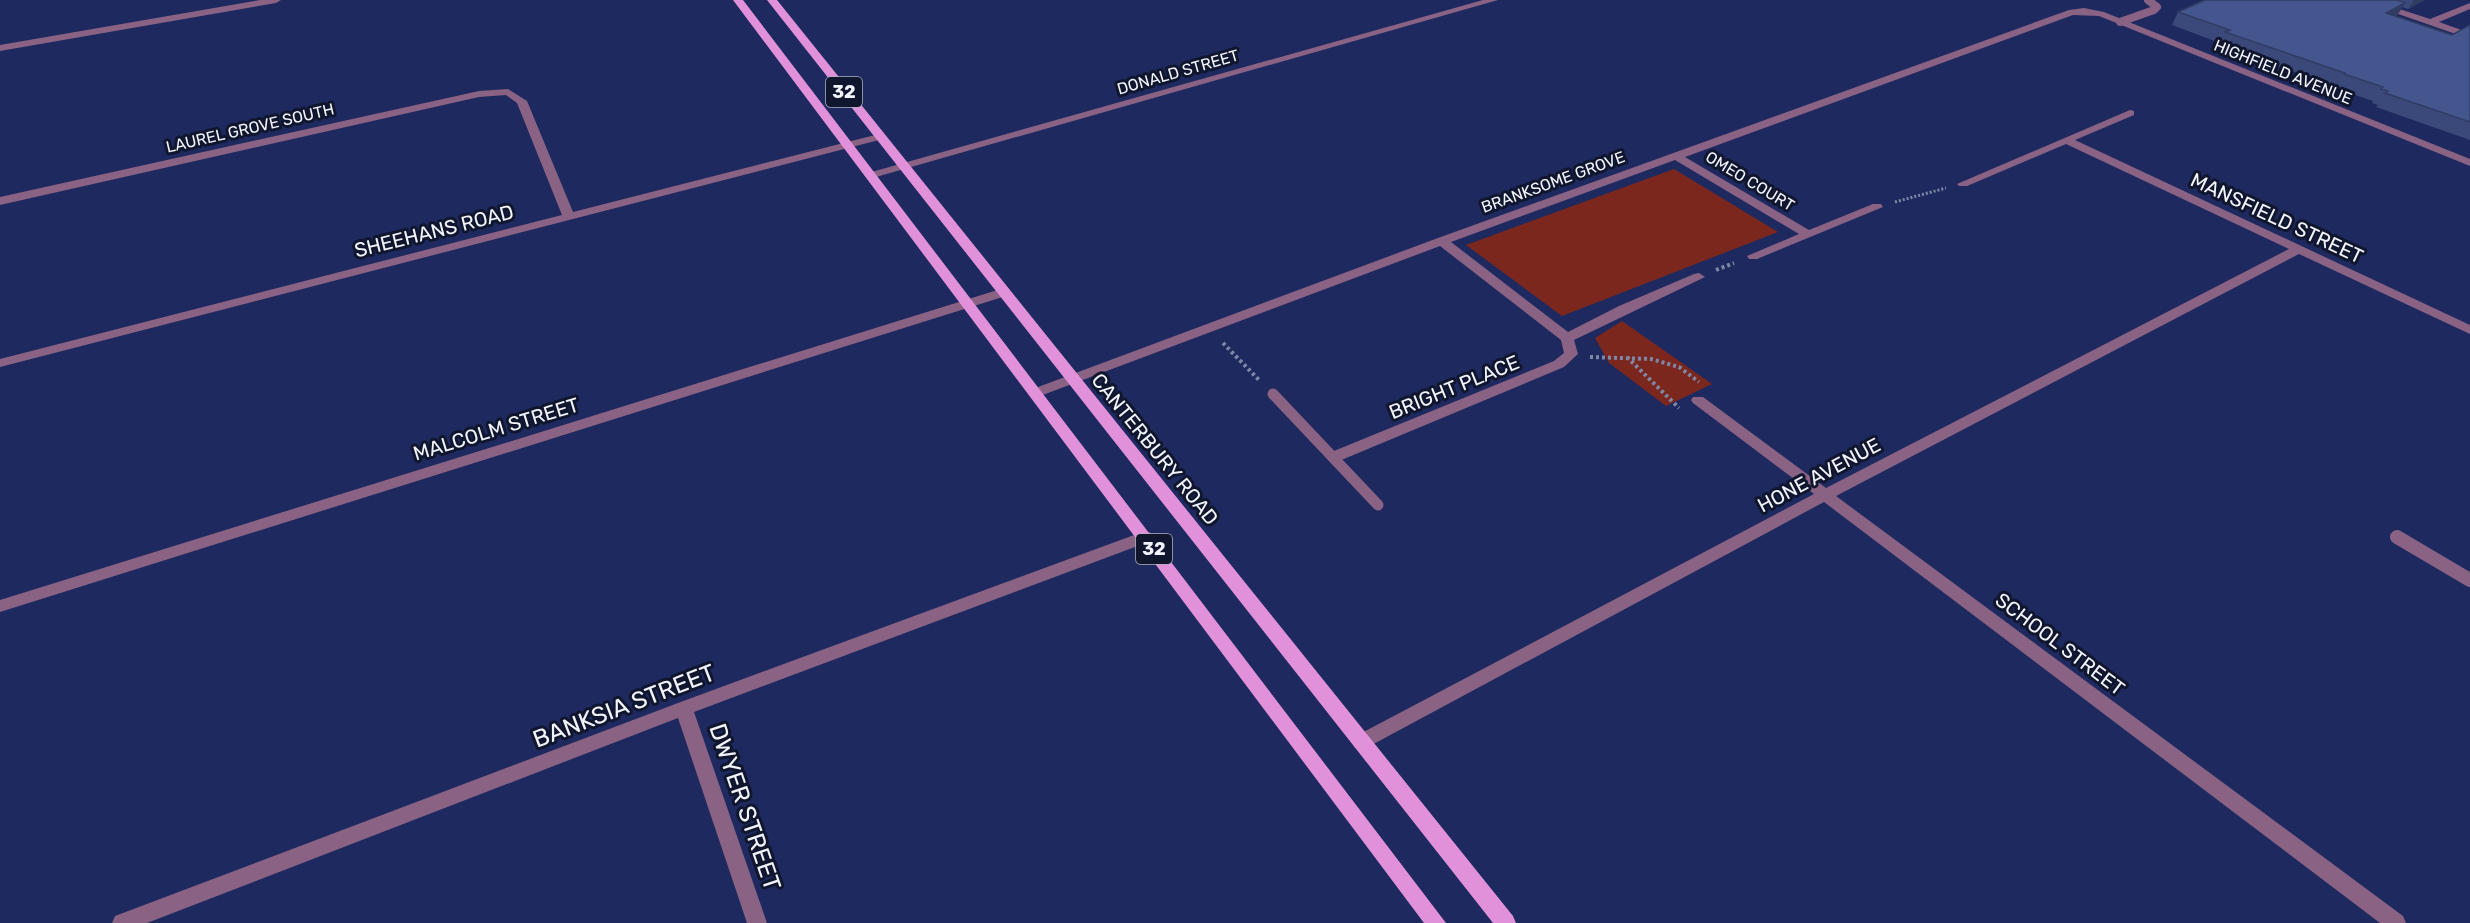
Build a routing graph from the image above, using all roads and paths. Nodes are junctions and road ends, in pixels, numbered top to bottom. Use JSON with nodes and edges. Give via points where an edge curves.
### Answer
{"nodes":[{"id":1,"x":276,"y":0,"type":"edge"},
{"id":2,"x":738,"y":0,"type":"edge"},
{"id":3,"x":772,"y":0,"type":"edge"},
{"id":4,"x":1493,"y":0,"type":"edge"},
{"id":5,"x":2148,"y":0,"type":"edge"},
{"id":6,"x":2363,"y":0,"type":"edge"},
{"id":7,"x":2470,"y":6,"type":"edge"},
{"id":8,"x":2085,"y":11,"type":"joint"},
{"id":9,"x":2120,"y":22,"type":"junction"},
{"id":10,"x":2430,"y":23,"type":"junction"},
{"id":11,"x":2470,"y":36,"type":"edge"},
{"id":12,"x":0,"y":48,"type":"edge"},
{"id":13,"x":2130,"y":113,"type":"dead end"},
{"id":14,"x":879,"y":137,"type":"junction"},
{"id":15,"x":2068,"y":141,"type":"junction"},
{"id":16,"x":849,"y":145,"type":"junction"},
{"id":17,"x":1676,"y":156,"type":"junction"},
{"id":18,"x":2470,"y":163,"type":"edge"},
{"id":19,"x":903,"y":167,"type":"junction"},
{"id":20,"x":872,"y":175,"type":"junction"},
{"id":21,"x":1963,"y":184,"type":"joint"},
{"id":22,"x":0,"y":201,"type":"edge"},
{"id":23,"x":1877,"y":207,"type":"joint"},
{"id":24,"x":569,"y":216,"type":"junction"},
{"id":25,"x":1808,"y":234,"type":"junction"},
{"id":26,"x":1442,"y":241,"type":"junction"},
{"id":27,"x":2299,"y":249,"type":"junction"},
{"id":28,"x":1753,"y":256,"type":"joint"},
{"id":29,"x":1698,"y":277,"type":"joint"},
{"id":30,"x":1004,"y":292,"type":"junction"},
{"id":31,"x":968,"y":303,"type":"junction"},
{"id":32,"x":1208,"y":328,"type":"junction"},
{"id":33,"x":2470,"y":330,"type":"edge"},
{"id":34,"x":1567,"y":338,"type":"junction"},
{"id":35,"x":1571,"y":354,"type":"junction"},
{"id":36,"x":1627,"y":357,"type":"junction"},
{"id":37,"x":0,"y":363,"type":"edge"},
{"id":38,"x":1072,"y":379,"type":"junction"},
{"id":39,"x":1035,"y":393,"type":"junction"},
{"id":40,"x":1273,"y":394,"type":"joint"},
{"id":41,"x":1698,"y":400,"type":"junction"},
{"id":42,"x":1334,"y":457,"type":"junction"},
{"id":43,"x":1825,"y":495,"type":"junction"},
{"id":44,"x":1378,"y":505,"type":"dead end"},
{"id":45,"x":1145,"y":537,"type":"junction"},
{"id":46,"x":2397,"y":537,"type":"dead end"},
{"id":47,"x":2470,"y":580,"type":"edge"},
{"id":48,"x":0,"y":606,"type":"edge"},
{"id":49,"x":684,"y":708,"type":"junction"},
{"id":50,"x":1361,"y":742,"type":"junction"},
{"id":51,"x":122,"y":923,"type":"edge"},
{"id":52,"x":757,"y":923,"type":"edge"},
{"id":53,"x":1436,"y":923,"type":"edge"},
{"id":54,"x":1506,"y":923,"type":"edge"},
{"id":55,"x":2396,"y":923,"type":"edge"}],
"edges":[{"from":1,"to":12,"type":"street"},
{"from":2,"to":16,"type":"main road","number":"32"},
{"from":3,"to":14,"type":"main road","name":"CANTERBURY ROAD","number":"32"},
{"from":4,"to":19,"type":"street","name":"DONALD STREET"},
{"from":5,"to":9,"type":"lane","via":[[2157,7],[2154,10]]},
{"from":6,"to":10,"type":"street"},
{"from":7,"to":10,"type":"street"},
{"from":8,"to":9,"type":"street","name":"HIGHFIELD AVENUE"},
{"from":8,"to":17,"type":"street","name":"BRANKSOME GROVE","via":[[2072,12]]},
{"from":9,"to":18,"type":"street","name":"HIGHFIELD AVENUE"},
{"from":10,"to":11,"type":"street"},
{"from":13,"to":15,"type":"street"},
{"from":14,"to":16,"type":"street","name":"SHEEHANS ROAD"},
{"from":14,"to":19,"type":"main road","name":"CANTERBURY ROAD","number":"32"},
{"from":15,"to":21,"type":"street"},
{"from":15,"to":27,"type":"street","name":"MANSFIELD STREET"},
{"from":16,"to":20,"type":"main road","number":"32"},
{"from":16,"to":24,"type":"street","name":"SHEEHANS ROAD"},
{"from":17,"to":25,"type":"street","name":"OMEO COURT"},
{"from":17,"to":26,"type":"street","name":"BRANKSOME GROVE"},
{"from":19,"to":20,"type":"street","name":"DONALD STREET"},
{"from":19,"to":30,"type":"main road","name":"CANTERBURY ROAD","number":"32"},
{"from":20,"to":31,"type":"main road","number":"32"},
{"from":21,"to":23,"type":"path"},
{"from":22,"to":24,"type":"street","name":"LAUREL GROVE SOUTH","via":[[479,94],[508,92],[522,101]]},
{"from":23,"to":25,"type":"street","name":"OMEO COURT"},
{"from":24,"to":37,"type":"street","name":"SHEEHANS ROAD"},
{"from":25,"to":28,"type":"street","name":"OMEO COURT"},
{"from":26,"to":32,"type":"street","name":"BRANKSOME GROVE"},
{"from":26,"to":34,"type":"street"},
{"from":27,"to":33,"type":"street","name":"MANSFIELD STREET"},
{"from":27,"to":43,"type":"street","name":"HONE AVENUE"},
{"from":28,"to":29,"type":"path"},
{"from":29,"to":34,"type":"street"},
{"from":30,"to":31,"type":"street","name":"MALCOLM STREET"},
{"from":30,"to":38,"type":"main road","name":"CANTERBURY ROAD","number":"32"},
{"from":31,"to":39,"type":"main road","number":"32"},
{"from":31,"to":48,"type":"street","name":"MALCOLM STREET"},
{"from":32,"to":38,"type":"street","name":"BRANKSOME GROVE"},
{"from":32,"to":40,"type":"path"},
{"from":34,"to":35,"type":"street"},
{"from":35,"to":36,"type":"path"},
{"from":35,"to":42,"type":"street","name":"BRIGHT PLACE","via":[[1559,364]]},
{"from":36,"to":41,"type":"path","via":[[1678,409]]},
{"from":36,"to":41,"type":"path","via":[[1679,367],[1702,385]]},
{"from":38,"to":39,"type":"street","name":"BRANKSOME GROVE"},
{"from":38,"to":50,"type":"main road","name":"CANTERBURY ROAD","number":"32"},
{"from":39,"to":45,"type":"main road","number":"32"},
{"from":40,"to":42,"type":"lane"},
{"from":41,"to":43,"type":"street","name":"SCHOOL STREET"},
{"from":42,"to":44,"type":"lane"},
{"from":43,"to":50,"type":"street","name":"HONE AVENUE"},
{"from":43,"to":55,"type":"street","name":"SCHOOL STREET"},
{"from":45,"to":49,"type":"street","name":"BANKSIA STREET"},
{"from":45,"to":53,"type":"main road","number":"32"},
{"from":46,"to":47,"type":"lane"},
{"from":49,"to":51,"type":"street","name":"BANKSIA STREET"},
{"from":49,"to":52,"type":"street","name":"DWYER STREET"},
{"from":50,"to":54,"type":"main road","name":"CANTERBURY ROAD","number":"32"}]}
